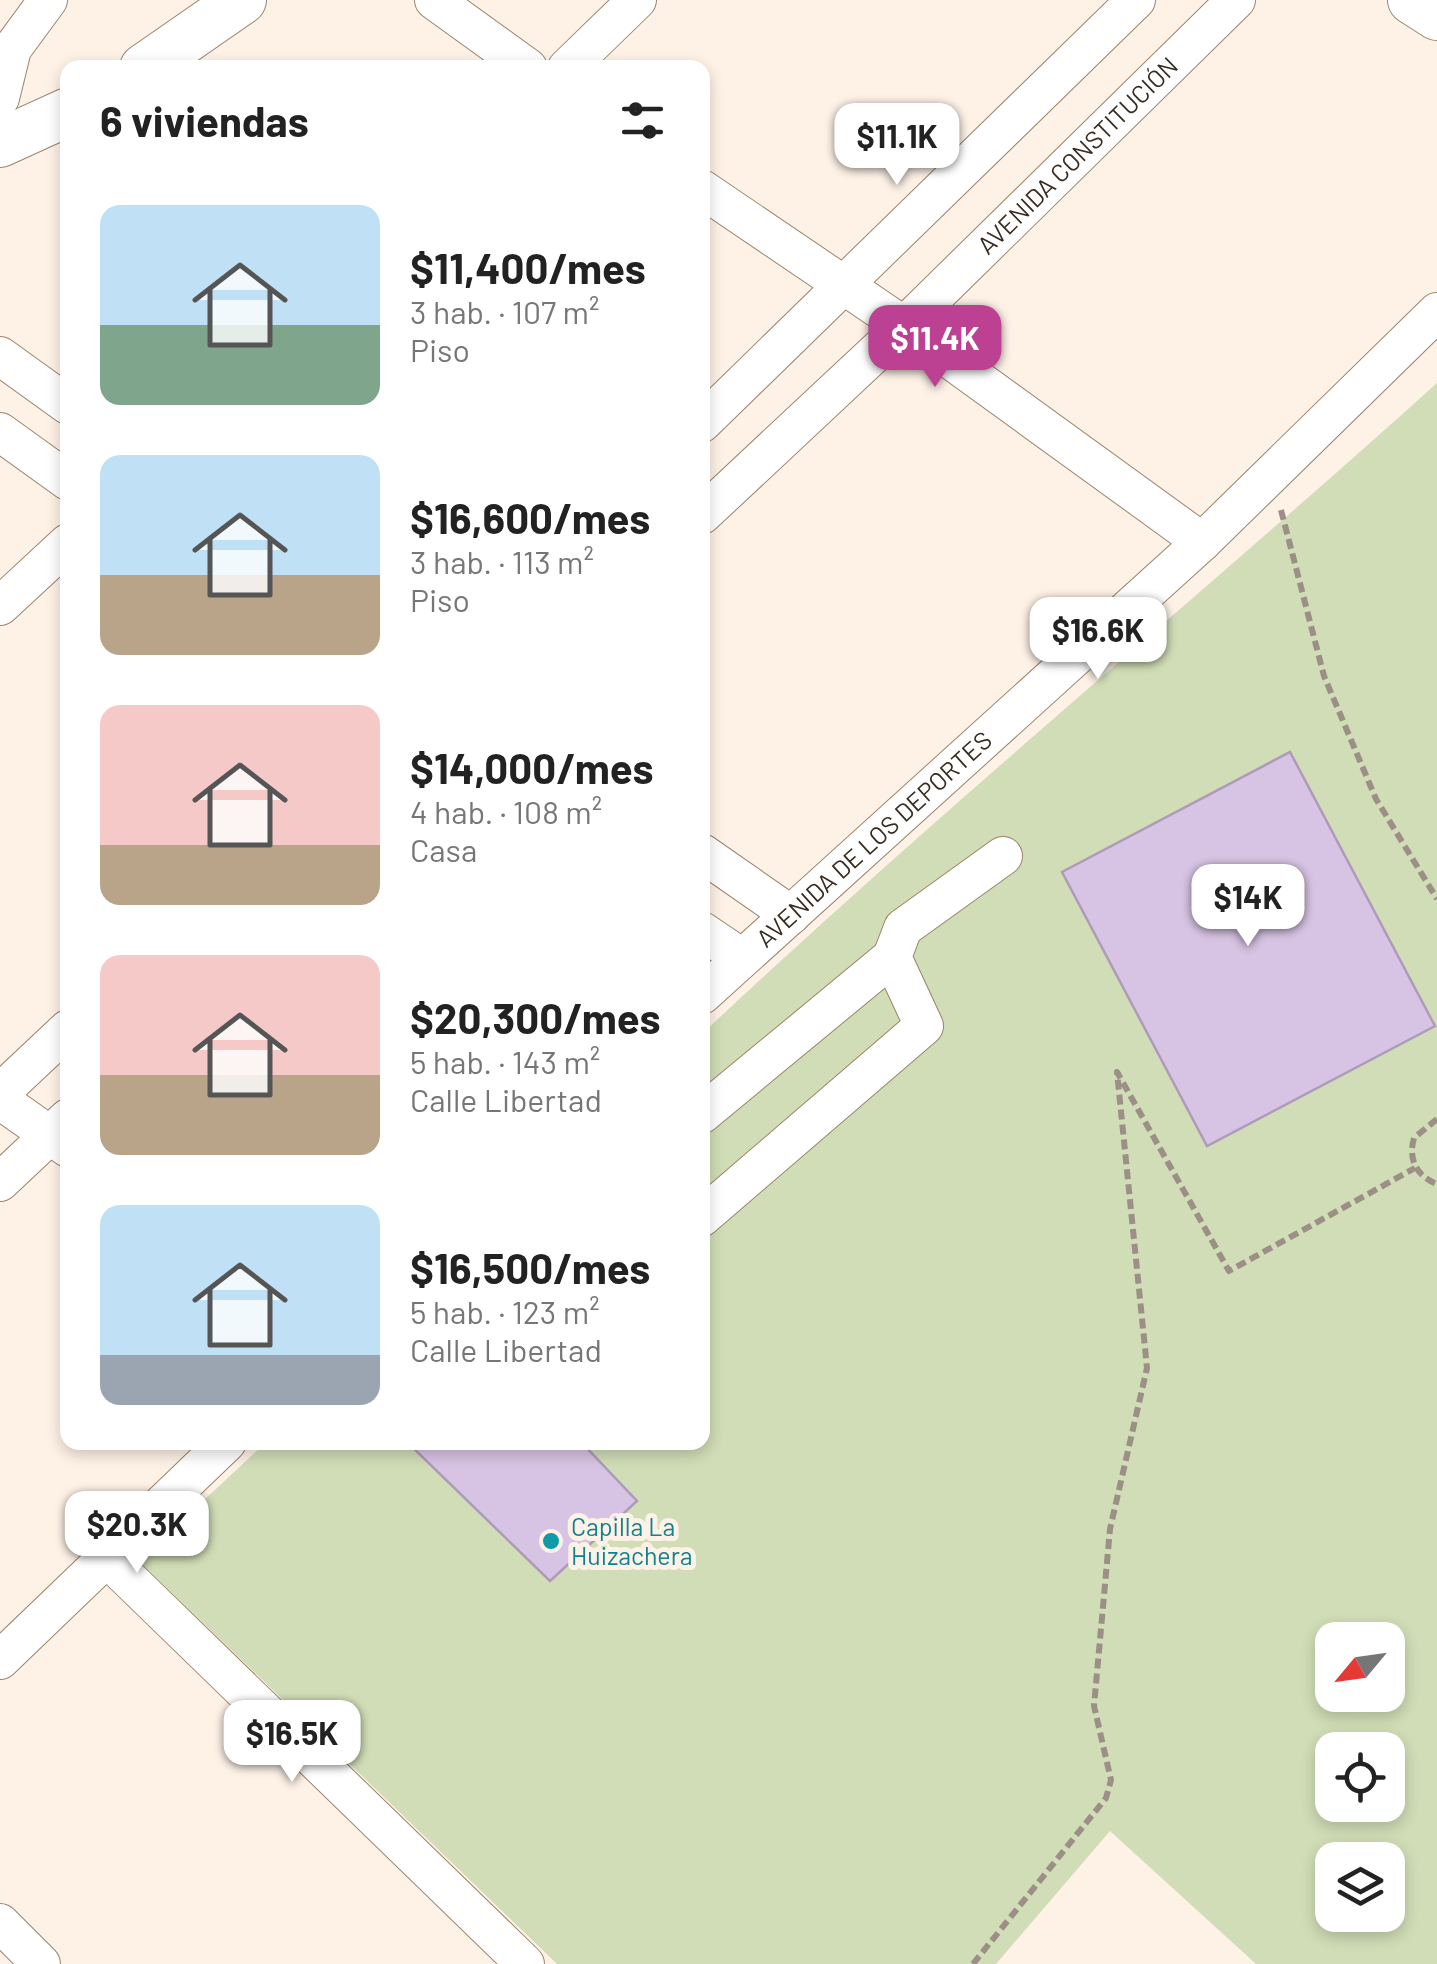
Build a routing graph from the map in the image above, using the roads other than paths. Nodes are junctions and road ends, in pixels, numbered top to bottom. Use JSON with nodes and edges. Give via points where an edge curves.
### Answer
{"nodes":[{"id":1,"x":48,"y":0,"type":"edge"},
{"id":2,"x":242,"y":0,"type":"edge"},
{"id":3,"x":434,"y":0,"type":"edge"},
{"id":4,"x":638,"y":0,"type":"edge"},
{"id":5,"x":1136,"y":0,"type":"edge"},
{"id":6,"x":1236,"y":0,"type":"edge"},
{"id":7,"x":1412,"y":0,"type":"edge"},
{"id":8,"x":1437,"y":16,"type":"edge"},
{"id":9,"x":156,"y":60,"type":"edge"},
{"id":10,"x":517,"y":60,"type":"edge"},
{"id":11,"x":575,"y":60,"type":"edge"},
{"id":12,"x":0,"y":98,"type":"edge"},
{"id":13,"x":60,"y":116,"type":"edge"},
{"id":14,"x":0,"y":143,"type":"edge"},
{"id":15,"x":710,"y":194,"type":"edge"},
{"id":16,"x":844,"y":286,"type":"junction"},
{"id":17,"x":1437,"y":312,"type":"edge"},
{"id":18,"x":904,"y":326,"type":"junction"},
{"id":19,"x":0,"y":356,"type":"edge"},
{"id":20,"x":60,"y":399,"type":"edge"},
{"id":21,"x":710,"y":415,"type":"edge"},
{"id":22,"x":0,"y":432,"type":"edge"},
{"id":23,"x":60,"y":474,"type":"edge"},
{"id":24,"x":710,"y":508,"type":"edge"},
{"id":25,"x":1202,"y":542,"type":"junction"},
{"id":26,"x":60,"y":551,"type":"edge"},
{"id":27,"x":0,"y":606,"type":"edge"},
{"id":28,"x":1003,"y":856,"type":"dead end"},
{"id":29,"x":710,"y":859,"type":"edge"},
{"id":30,"x":791,"y":915,"type":"junction"},
{"id":31,"x":710,"y":936,"type":"edge"},
{"id":32,"x":742,"y":958,"type":"junction"},
{"id":33,"x":892,"y":958,"type":"junction"},
{"id":34,"x":710,"y":988,"type":"edge"},
{"id":35,"x":60,"y":1037,"type":"edge"},
{"id":36,"x":0,"y":1093,"type":"edge"},
{"id":37,"x":710,"y":1097,"type":"edge"},
{"id":38,"x":0,"y":1100,"type":"edge"},
{"id":39,"x":60,"y":1133,"type":"edge"},
{"id":40,"x":60,"y":1136,"type":"edge"},
{"id":41,"x":0,"y":1182,"type":"edge"},
{"id":42,"x":710,"y":1210,"type":"edge"},
{"id":43,"x":219,"y":1450,"type":"edge"},
{"id":44,"x":107,"y":1558,"type":"junction"},
{"id":45,"x":0,"y":1660,"type":"edge"},
{"id":46,"x":0,"y":1923,"type":"edge"},
{"id":47,"x":41,"y":1964,"type":"edge"},
{"id":48,"x":525,"y":1964,"type":"edge"}],
"edges":[{"from":1,"to":12,"type":"street","via":[[12,49]]},
{"from":2,"to":9,"type":"main road"},
{"from":3,"to":10,"type":"street"},
{"from":4,"to":11,"type":"street"},
{"from":5,"to":16,"type":"street"},
{"from":6,"to":18,"type":"street","name":"AVENIDA CONSTITUCIÓN"},
{"from":7,"to":8,"type":"main road"},
{"from":13,"to":14,"type":"main road"},
{"from":15,"to":16,"type":"street"},
{"from":16,"to":18,"type":"street"},
{"from":16,"to":21,"type":"street"},
{"from":17,"to":25,"type":"street","name":"AVENIDA DE LOS DEPORTES"},
{"from":18,"to":24,"type":"street","name":"AVENIDA CONSTITUCIÓN"},
{"from":18,"to":25,"type":"street"},
{"from":19,"to":20,"type":"street"},
{"from":22,"to":23,"type":"street"},
{"from":25,"to":30,"type":"street","name":"AVENIDA DE LOS DEPORTES"},
{"from":26,"to":27,"type":"street"},
{"from":28,"to":33,"type":"street","via":[[903,928]]},
{"from":29,"to":30,"type":"street"},
{"from":30,"to":32,"type":"street","name":"AVENIDA DE LOS DEPORTES"},
{"from":31,"to":32,"type":"street"},
{"from":32,"to":34,"type":"street","name":"AVENIDA DE LOS DEPORTES"},
{"from":33,"to":37,"type":"street"},
{"from":33,"to":42,"type":"street","via":[[924,1026]]},
{"from":35,"to":36,"type":"street"},
{"from":38,"to":39,"type":"street"},
{"from":40,"to":41,"type":"street"},
{"from":43,"to":44,"type":"street"},
{"from":44,"to":45,"type":"street"},
{"from":44,"to":48,"type":"street"},
{"from":46,"to":47,"type":"street"}]}
